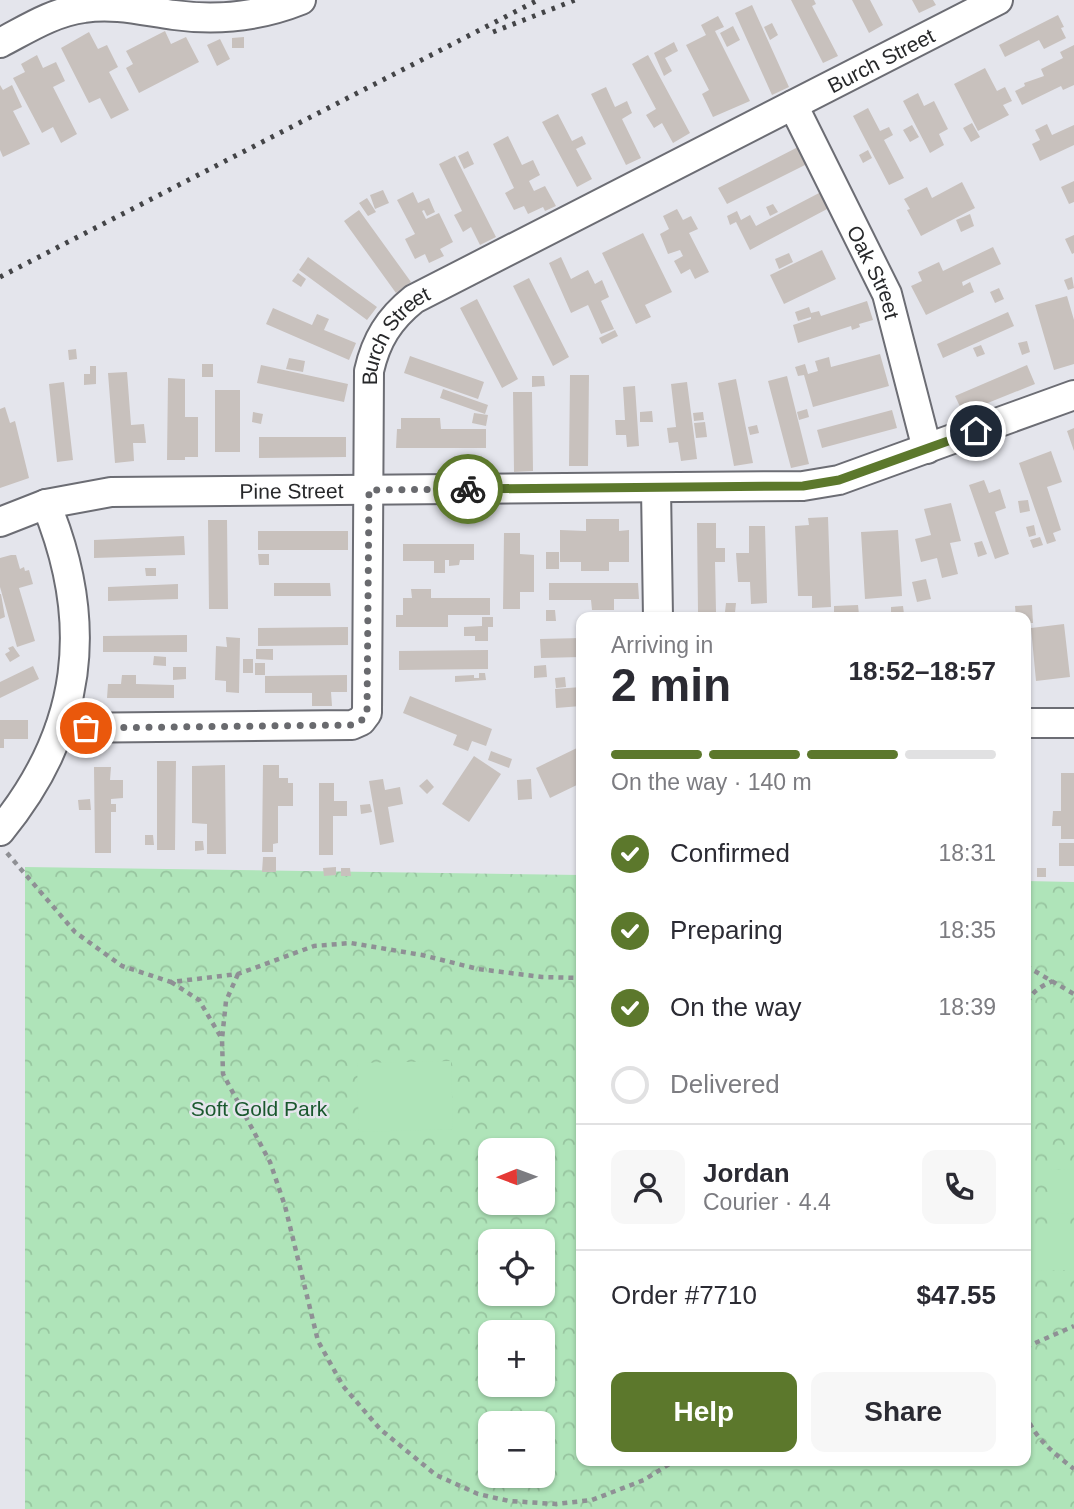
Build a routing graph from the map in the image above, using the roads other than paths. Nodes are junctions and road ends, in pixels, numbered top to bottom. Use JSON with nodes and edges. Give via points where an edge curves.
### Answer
{"nodes":[{"id":1,"x":301,"y":0,"type":"edge"},
{"id":2,"x":998,"y":0,"type":"edge"},
{"id":3,"x":177,"y":8,"type":"edge"},
{"id":4,"x":0,"y":43,"type":"edge"},
{"id":5,"x":793,"y":105,"type":"junction"},
{"id":6,"x":1074,"y":394,"type":"edge"},
{"id":7,"x":927,"y":449,"type":"junction"},
{"id":8,"x":656,"y":488,"type":"junction"},
{"id":9,"x":369,"y":490,"type":"junction"},
{"id":10,"x":46,"y":504,"type":"junction"},
{"id":11,"x":0,"y":522,"type":"edge"},
{"id":12,"x":658,"y":612,"type":"edge"},
{"id":13,"x":1031,"y":723,"type":"edge"},
{"id":14,"x":1074,"y":723,"type":"edge"},
{"id":15,"x":60,"y":728,"type":"junction"},
{"id":16,"x":0,"y":830,"type":"edge"}],
"edges":[{"from":1,"to":3,"type":"street","via":[[228,18]]},
{"from":2,"to":5,"type":"street","name":"Burch Street"},
{"from":3,"to":4,"type":"street","via":[[83,8],[58,14]]},
{"from":5,"to":7,"type":"street","name":"Oak Street","via":[[887,294]]},
{"from":5,"to":9,"type":"street","name":"Burch Street","via":[[414,299],[401,310],[386,327],[369,370]]},
{"from":6,"to":7,"type":"street","name":"Pine Street"},
{"from":7,"to":8,"type":"street","name":"Pine Street","via":[[839,480],[803,486]]},
{"from":8,"to":9,"type":"street","name":"Pine Street"},
{"from":8,"to":12,"type":"street"},
{"from":9,"to":10,"type":"street","name":"Pine Street","via":[[111,492]]},
{"from":9,"to":15,"type":"street","name":"Burch Street","via":[[367,713],[361,721],[352,725]]},
{"from":10,"to":11,"type":"street","name":"Pine Street"},
{"from":10,"to":15,"type":"street","via":[[71,585],[75,624],[73,671]]},
{"from":13,"to":14,"type":"street"},
{"from":15,"to":16,"type":"street","via":[[27,795]]}]}
